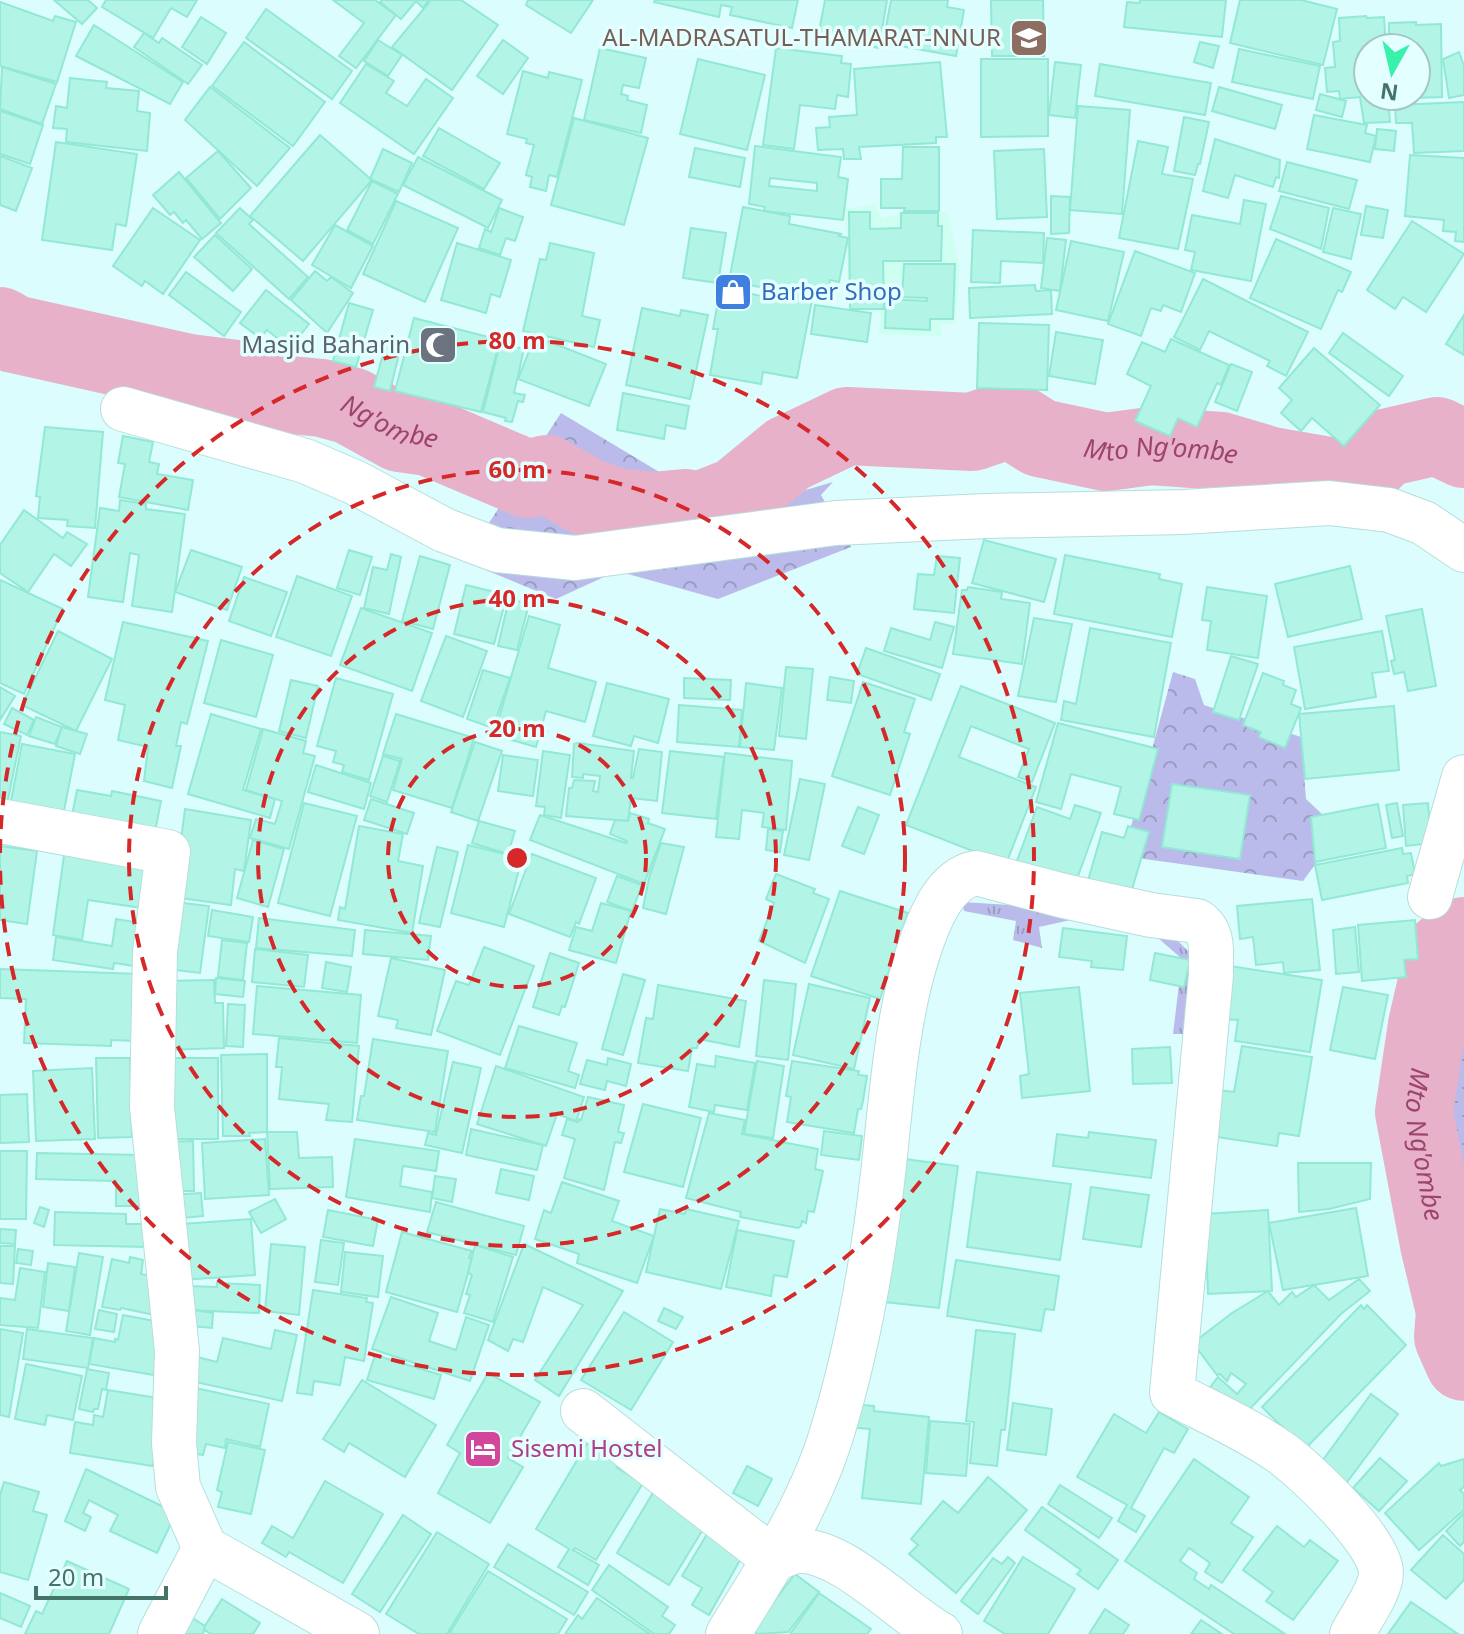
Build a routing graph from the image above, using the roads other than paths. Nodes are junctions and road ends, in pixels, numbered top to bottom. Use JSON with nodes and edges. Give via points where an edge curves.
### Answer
{"nodes":[{"id":1,"x":123,"y":409,"type":"dead end"},
{"id":2,"x":1464,"y":550,"type":"edge"},
{"id":3,"x":1464,"y":777,"type":"edge"},
{"id":4,"x":0,"y":821,"type":"edge"},
{"id":5,"x":1430,"y":897,"type":"dead end"},
{"id":6,"x":583,"y":1411,"type":"dead end"},
{"id":7,"x":205,"y":1548,"type":"junction"},
{"id":8,"x":774,"y":1559,"type":"junction"},
{"id":9,"x":160,"y":1634,"type":"edge"},
{"id":10,"x":357,"y":1634,"type":"edge"},
{"id":11,"x":728,"y":1634,"type":"edge"},
{"id":12,"x":940,"y":1634,"type":"edge"},
{"id":13,"x":1352,"y":1634,"type":"edge"}],
"edges":[{"from":1,"to":2,"type":"street","via":[[305,461],[444,530],[497,550],[575,558],[836,523],[1329,503],[1389,510],[1424,523]]},
{"from":3,"to":5,"type":"street"},
{"from":4,"to":7,"type":"street","via":[[168,852],[154,964],[152,1107],[177,1351],[174,1465]]},
{"from":6,"to":8,"type":"street"},
{"from":7,"to":9,"type":"street"},
{"from":7,"to":10,"type":"street"},
{"from":8,"to":11,"type":"street"},
{"from":8,"to":12,"type":"street","via":[[798,1551],[846,1565]]},
{"from":8,"to":13,"type":"street","via":[[809,1495],[831,1437],[855,1342],[901,1029],[918,954],[940,901],[962,877],[976,873],[1197,921],[1208,933],[1211,975],[1172,1393],[1281,1453],[1353,1520],[1381,1574]]}]}
